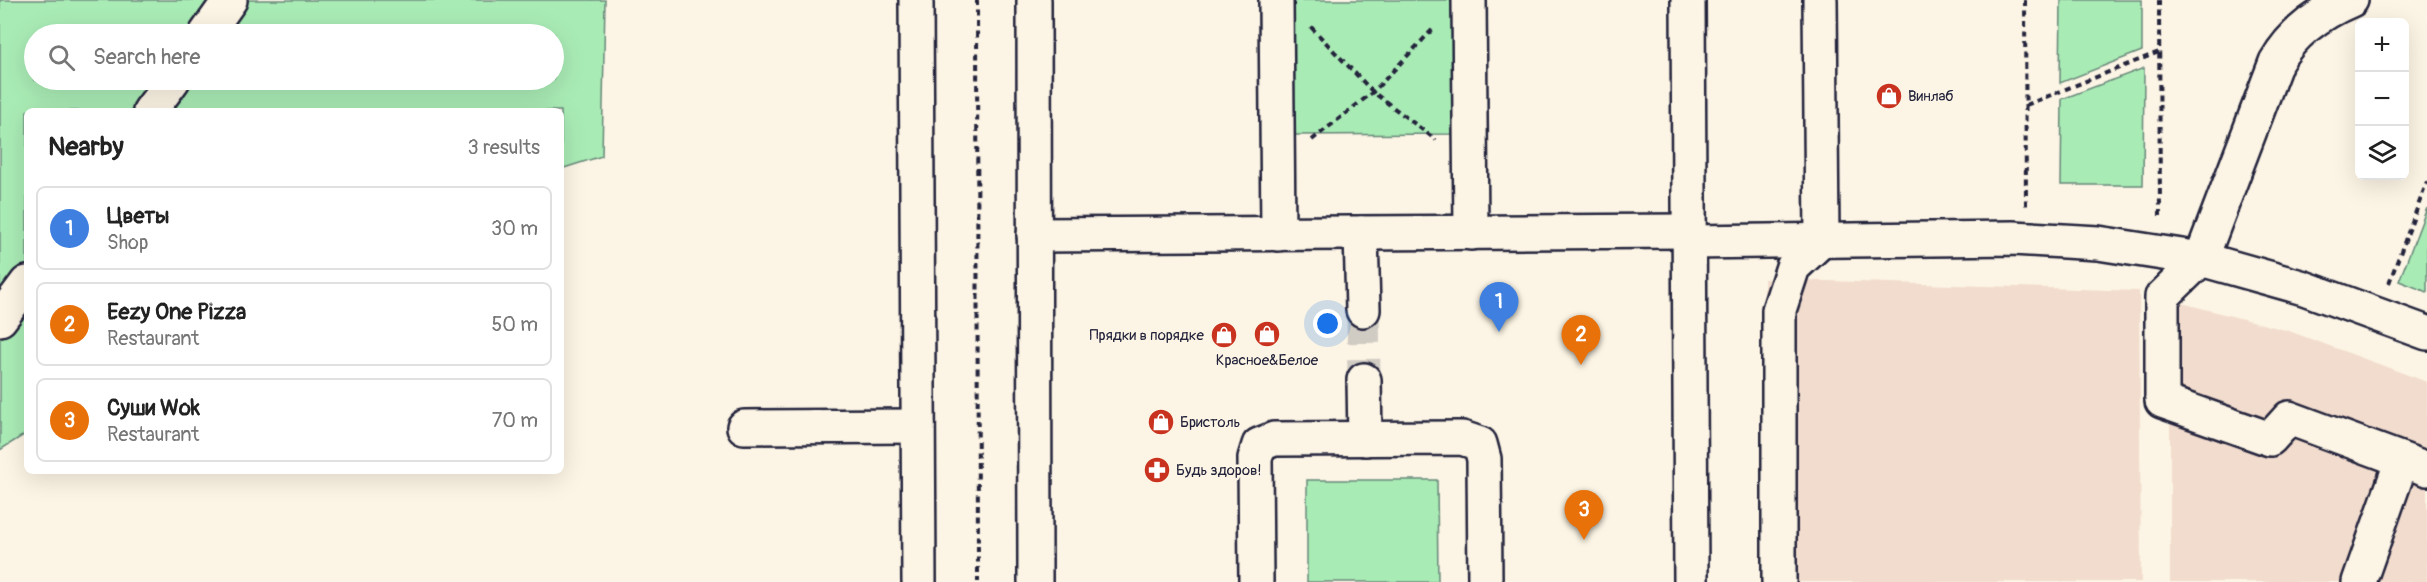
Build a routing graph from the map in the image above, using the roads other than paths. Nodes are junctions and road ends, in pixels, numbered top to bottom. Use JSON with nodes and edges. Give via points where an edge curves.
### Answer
{"nodes":[{"id":1,"x":230,"y":0,"type":"edge"},
{"id":2,"x":916,"y":0,"type":"edge"},
{"id":3,"x":1034,"y":0,"type":"edge"},
{"id":4,"x":1688,"y":0,"type":"edge"},
{"id":5,"x":1820,"y":0,"type":"edge"},
{"id":6,"x":2351,"y":0,"type":"edge"},
{"id":7,"x":1276,"y":1,"type":"edge"},
{"id":8,"x":1469,"y":1,"type":"edge"},
{"id":9,"x":213,"y":24,"type":"edge"},
{"id":10,"x":166,"y":90,"type":"edge"},
{"id":11,"x":152,"y":108,"type":"edge"},
{"id":12,"x":1361,"y":233,"type":"junction"},
{"id":13,"x":1471,"y":233,"type":"junction"},
{"id":14,"x":1278,"y":234,"type":"junction"},
{"id":15,"x":1034,"y":235,"type":"junction"},
{"id":16,"x":1689,"y":237,"type":"junction"},
{"id":17,"x":1822,"y":240,"type":"junction"},
{"id":18,"x":2201,"y":258,"type":"junction"},
{"id":19,"x":24,"y":287,"type":"edge"},
{"id":20,"x":1362,"y":310,"type":"tunnel mouth"},
{"id":21,"x":0,"y":319,"type":"edge"},
{"id":22,"x":2427,"y":333,"type":"edge"},
{"id":23,"x":1364,"y":380,"type":"tunnel mouth"},
{"id":24,"x":918,"y":426,"type":"junction"},
{"id":25,"x":744,"y":427,"type":"dead end"},
{"id":26,"x":1365,"y":439,"type":"junction"},
{"id":27,"x":2414,"y":464,"type":"edge"},
{"id":28,"x":919,"y":582,"type":"edge"},
{"id":29,"x":1035,"y":582,"type":"edge"},
{"id":30,"x":1256,"y":582,"type":"edge"},
{"id":31,"x":1485,"y":582,"type":"edge"},
{"id":32,"x":1691,"y":582,"type":"edge"},
{"id":33,"x":1779,"y":582,"type":"edge"},
{"id":34,"x":2359,"y":582,"type":"edge"}],
"edges":[{"from":1,"to":9,"type":"street"},
{"from":2,"to":24,"type":"street"},
{"from":3,"to":15,"type":"street"},
{"from":4,"to":16,"type":"street"},
{"from":5,"to":17,"type":"street"},
{"from":6,"to":18,"type":"street","via":[[2302,28],[2286,43]]},
{"from":7,"to":14,"type":"street"},
{"from":8,"to":13,"type":"street"},
{"from":10,"to":11,"type":"street"},
{"from":12,"to":13,"type":"street"},
{"from":12,"to":14,"type":"street"},
{"from":12,"to":20,"type":"street"},
{"from":13,"to":16,"type":"street"},
{"from":14,"to":15,"type":"street"},
{"from":15,"to":29,"type":"street"},
{"from":16,"to":17,"type":"street"},
{"from":16,"to":32,"type":"street"},
{"from":17,"to":18,"type":"street","via":[[2013,238],[2098,243]]},
{"from":17,"to":33,"type":"street","via":[[1793,267],[1779,310]]},
{"from":18,"to":22,"type":"street","via":[[2304,288]]},
{"from":18,"to":27,"type":"street","via":[[2162,297],[2162,401],[2270,439],[2289,418]]},
{"from":19,"to":21,"type":"street"},
{"from":23,"to":26,"type":"street"},
{"from":24,"to":25,"type":"street"},
{"from":24,"to":28,"type":"street"},
{"from":26,"to":30,"type":"street","via":[[1275,440],[1259,445],[1255,458]]},
{"from":26,"to":31,"type":"street","via":[[1462,438],[1480,444],[1484,459]]},
{"from":27,"to":34,"type":"street"}]}
